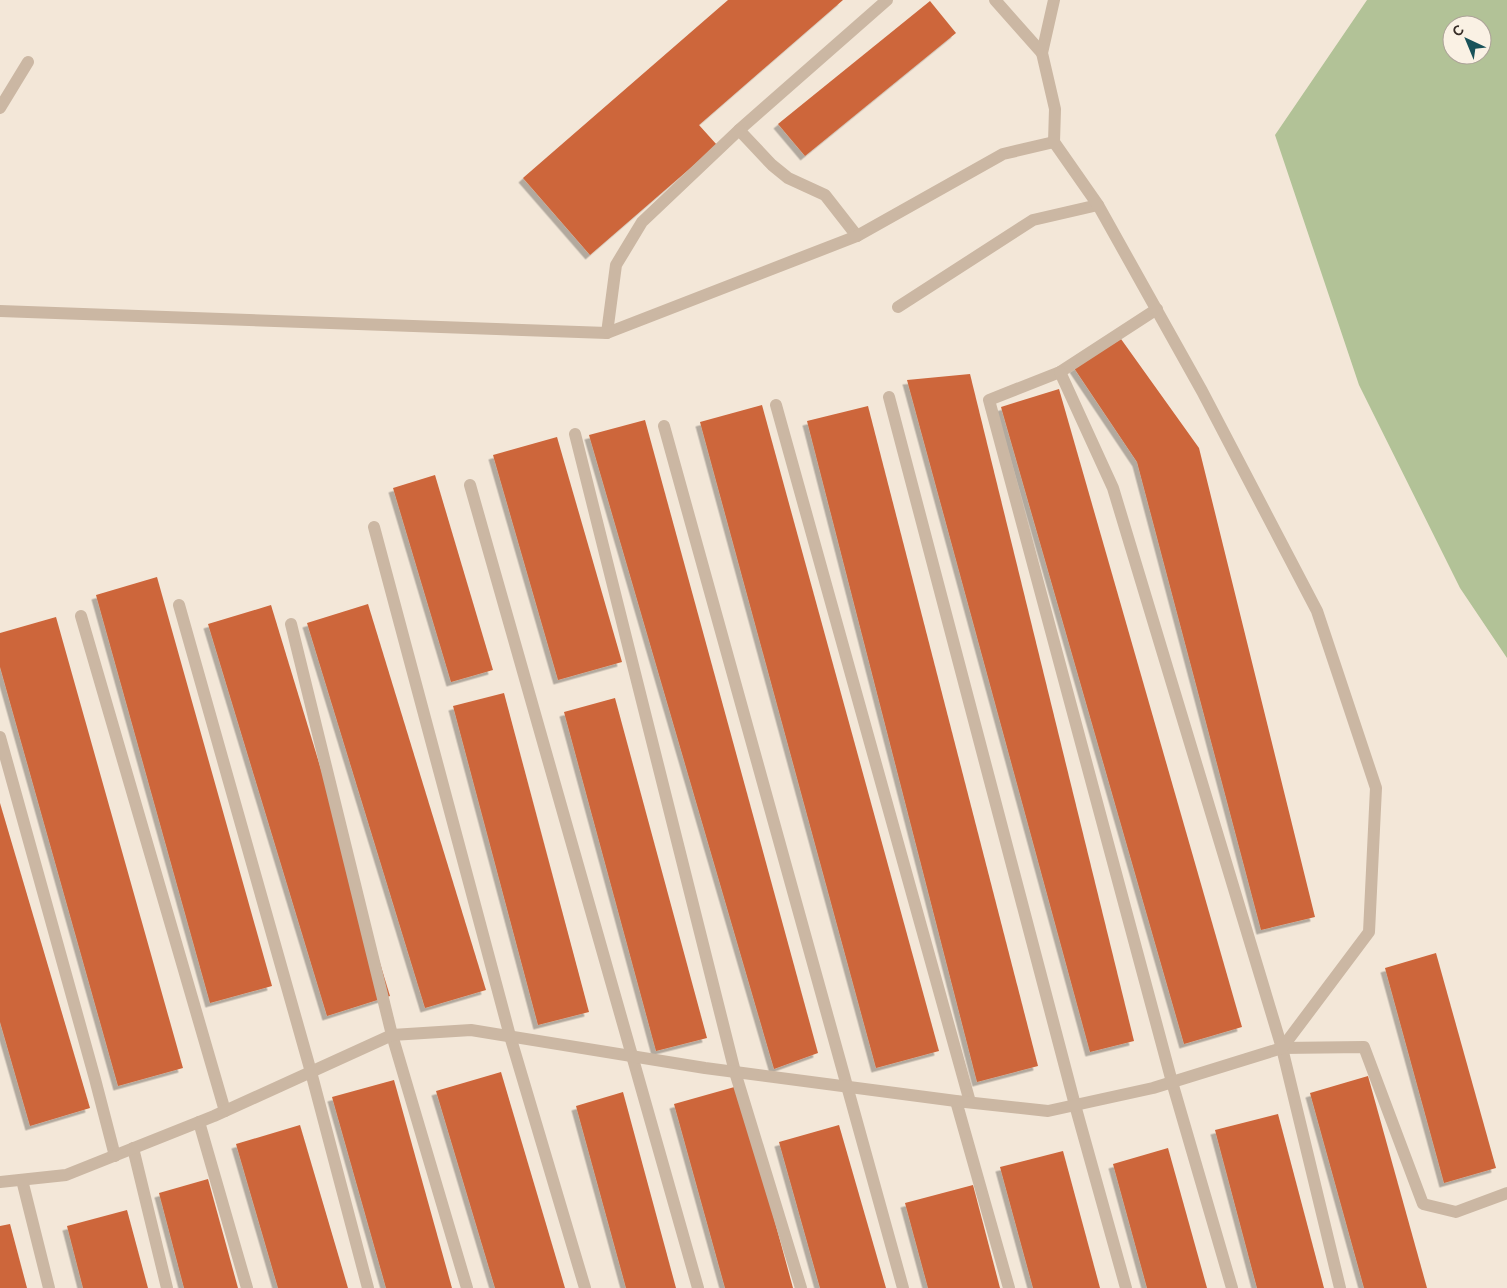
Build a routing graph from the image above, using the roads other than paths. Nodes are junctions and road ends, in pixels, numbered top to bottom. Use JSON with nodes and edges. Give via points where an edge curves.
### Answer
{"nodes":[{"id":1,"x":887,"y":0,"type":"edge"},
{"id":2,"x":995,"y":0,"type":"edge"},
{"id":3,"x":1054,"y":0,"type":"edge"},
{"id":4,"x":1042,"y":53,"type":"junction"},
{"id":5,"x":28,"y":62,"type":"dead end"},
{"id":6,"x":0,"y":108,"type":"edge"},
{"id":7,"x":739,"y":130,"type":"junction"},
{"id":8,"x":1054,"y":142,"type":"junction"},
{"id":9,"x":1098,"y":205,"type":"junction"},
{"id":10,"x":857,"y":236,"type":"junction"},
{"id":11,"x":898,"y":307,"type":"dead end"},
{"id":12,"x":1157,"y":309,"type":"junction"},
{"id":13,"x":0,"y":311,"type":"edge"},
{"id":14,"x":607,"y":333,"type":"junction"},
{"id":15,"x":1060,"y":372,"type":"junction"},
{"id":16,"x":888,"y":397,"type":"dead end"},
{"id":17,"x":776,"y":405,"type":"dead end"},
{"id":18,"x":664,"y":426,"type":"dead end"},
{"id":19,"x":574,"y":434,"type":"dead end"},
{"id":20,"x":470,"y":485,"type":"dead end"},
{"id":21,"x":374,"y":527,"type":"dead end"},
{"id":22,"x":179,"y":605,"type":"dead end"},
{"id":23,"x":81,"y":616,"type":"dead end"},
{"id":24,"x":290,"y":624,"type":"dead end"},
{"id":25,"x":0,"y":737,"type":"edge"},
{"id":26,"x":392,"y":1035,"type":"junction"},
{"id":27,"x":510,"y":1036,"type":"junction"},
{"id":28,"x":1282,"y":1048,"type":"junction"},
{"id":29,"x":632,"y":1056,"type":"junction"},
{"id":30,"x":310,"y":1072,"type":"junction"},
{"id":31,"x":735,"y":1072,"type":"junction"},
{"id":32,"x":1172,"y":1082,"type":"junction"},
{"id":33,"x":847,"y":1087,"type":"junction"},
{"id":34,"x":956,"y":1101,"type":"junction"},
{"id":35,"x":970,"y":1102,"type":"junction"},
{"id":36,"x":1075,"y":1105,"type":"junction"},
{"id":37,"x":226,"y":1111,"type":"junction"},
{"id":38,"x":199,"y":1122,"type":"junction"},
{"id":39,"x":133,"y":1148,"type":"junction"},
{"id":40,"x":115,"y":1156,"type":"junction"},
{"id":41,"x":22,"y":1180,"type":"junction"},
{"id":42,"x":0,"y":1182,"type":"edge"},
{"id":43,"x":1507,"y":1193,"type":"edge"},
{"id":44,"x":48,"y":1288,"type":"edge"},
{"id":45,"x":166,"y":1288,"type":"edge"},
{"id":46,"x":247,"y":1288,"type":"edge"},
{"id":47,"x":368,"y":1288,"type":"edge"},
{"id":48,"x":467,"y":1288,"type":"edge"},
{"id":49,"x":585,"y":1288,"type":"edge"},
{"id":50,"x":698,"y":1288,"type":"edge"},
{"id":51,"x":801,"y":1288,"type":"edge"},
{"id":52,"x":903,"y":1288,"type":"edge"},
{"id":53,"x":1009,"y":1288,"type":"edge"},
{"id":54,"x":1126,"y":1288,"type":"edge"},
{"id":55,"x":1232,"y":1288,"type":"edge"},
{"id":56,"x":1340,"y":1288,"type":"edge"}],
"edges":[{"from":1,"to":7,"type":"street"},
{"from":2,"to":4,"type":"street"},
{"from":3,"to":4,"type":"street"},
{"from":4,"to":8,"type":"street","via":[[1055,109]]},
{"from":5,"to":6,"type":"street"},
{"from":7,"to":10,"type":"street","via":[[788,178],[825,195]]},
{"from":7,"to":14,"type":"street","via":[[642,222],[616,265]]},
{"from":8,"to":9,"type":"street"},
{"from":8,"to":10,"type":"street","via":[[1003,154]]},
{"from":9,"to":11,"type":"street","via":[[1033,220]]},
{"from":9,"to":12,"type":"street"},
{"from":10,"to":14,"type":"street"},
{"from":12,"to":15,"type":"street"},
{"from":12,"to":28,"type":"street","via":[[1317,610],[1376,788],[1369,932]]},
{"from":13,"to":14,"type":"street"},
{"from":15,"to":28,"type":"street","via":[[1113,488]]},
{"from":15,"to":32,"type":"street","via":[[989,400]]},
{"from":16,"to":36,"type":"street"},
{"from":17,"to":35,"type":"street"},
{"from":18,"to":33,"type":"street"},
{"from":19,"to":31,"type":"street"},
{"from":20,"to":29,"type":"street"},
{"from":21,"to":27,"type":"street"},
{"from":22,"to":30,"type":"street"},
{"from":23,"to":37,"type":"street"},
{"from":24,"to":26,"type":"street"},
{"from":25,"to":40,"type":"street"},
{"from":26,"to":27,"type":"street","via":[[471,1030]]},
{"from":26,"to":30,"type":"street"},
{"from":26,"to":48,"type":"street"},
{"from":27,"to":29,"type":"street"},
{"from":27,"to":49,"type":"street"},
{"from":28,"to":32,"type":"street"},
{"from":28,"to":43,"type":"street","via":[[1364,1047],[1423,1204],[1456,1212]]},
{"from":28,"to":56,"type":"street"},
{"from":29,"to":31,"type":"street"},
{"from":29,"to":50,"type":"street"},
{"from":30,"to":37,"type":"street"},
{"from":30,"to":47,"type":"street"},
{"from":31,"to":33,"type":"street"},
{"from":31,"to":51,"type":"street"},
{"from":32,"to":36,"type":"street"},
{"from":32,"to":55,"type":"street"},
{"from":33,"to":34,"type":"street"},
{"from":33,"to":52,"type":"street"},
{"from":34,"to":35,"type":"street"},
{"from":34,"to":53,"type":"street"},
{"from":35,"to":36,"type":"street","via":[[1048,1111]]},
{"from":36,"to":54,"type":"street"},
{"from":37,"to":38,"type":"street"},
{"from":38,"to":39,"type":"street"},
{"from":38,"to":46,"type":"street"},
{"from":39,"to":40,"type":"street"},
{"from":39,"to":45,"type":"street"},
{"from":40,"to":41,"type":"street","via":[[66,1175]]},
{"from":41,"to":42,"type":"street"},
{"from":41,"to":44,"type":"street"}]}
